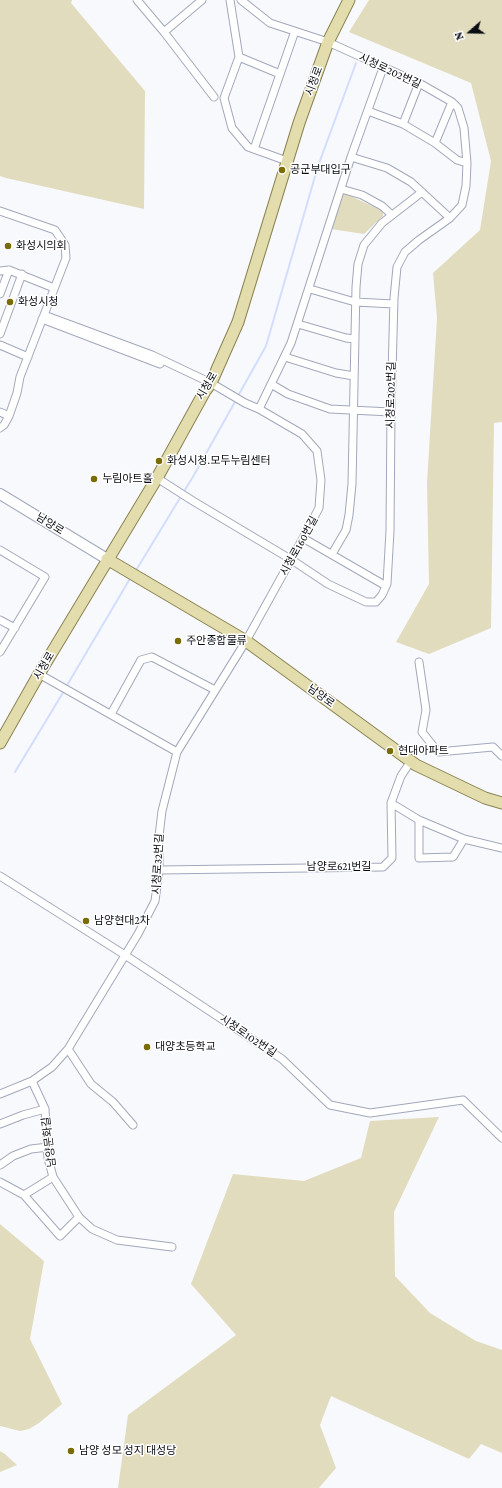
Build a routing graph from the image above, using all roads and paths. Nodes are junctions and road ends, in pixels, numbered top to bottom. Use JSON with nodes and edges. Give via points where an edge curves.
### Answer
{"nodes":[{"id":1,"x":137,"y":0,"type":"edge"},
{"id":2,"x":202,"y":0,"type":"edge"},
{"id":3,"x":230,"y":0,"type":"edge"},
{"id":4,"x":241,"y":0,"type":"edge"},
{"id":5,"x":349,"y":0,"type":"edge"},
{"id":6,"x":295,"y":31,"type":"junction"},
{"id":7,"x":164,"y":32,"type":"junction"},
{"id":8,"x":328,"y":42,"type":"junction"},
{"id":9,"x":238,"y":57,"type":"junction"},
{"id":10,"x":383,"y":68,"type":"junction"},
{"id":11,"x":280,"y":74,"type":"junction"},
{"id":12,"x":419,"y":83,"type":"junction"},
{"id":13,"x":214,"y":97,"type":"dead end"},
{"id":14,"x":452,"y":102,"type":"junction"},
{"id":15,"x":368,"y":111,"type":"junction"},
{"id":16,"x":403,"y":124,"type":"junction"},
{"id":17,"x":435,"y":143,"type":"junction"},
{"id":18,"x":254,"y":149,"type":"junction"},
{"id":19,"x":351,"y":157,"type":"junction"},
{"id":20,"x":287,"y":161,"type":"junction"},
{"id":21,"x":467,"y":163,"type":"junction"},
{"id":22,"x":341,"y":189,"type":"junction"},
{"id":23,"x":422,"y":192,"type":"junction"},
{"id":24,"x":0,"y":211,"type":"edge"},
{"id":25,"x":392,"y":215,"type":"junction"},
{"id":26,"x":450,"y":218,"type":"junction"},
{"id":27,"x":9,"y":270,"type":"junction"},
{"id":28,"x":0,"y":271,"type":"edge"},
{"id":29,"x":22,"y":274,"type":"junction"},
{"id":30,"x":54,"y":288,"type":"junction"},
{"id":31,"x":310,"y":289,"type":"junction"},
{"id":32,"x":0,"y":294,"type":"edge"},
{"id":33,"x":355,"y":302,"type":"junction"},
{"id":34,"x":394,"y":304,"type":"junction"},
{"id":35,"x":43,"y":317,"type":"junction"},
{"id":36,"x":298,"y":324,"type":"junction"},
{"id":37,"x":0,"y":334,"type":"edge"},
{"id":38,"x":355,"y":339,"type":"junction"},
{"id":39,"x":0,"y":345,"type":"edge"},
{"id":40,"x":28,"y":357,"type":"junction"},
{"id":41,"x":285,"y":357,"type":"junction"},
{"id":42,"x":354,"y":376,"type":"junction"},
{"id":43,"x":211,"y":382,"type":"junction"},
{"id":44,"x":271,"y":384,"type":"junction"},
{"id":45,"x":259,"y":409,"type":"junction"},
{"id":46,"x":353,"y":411,"type":"junction"},
{"id":47,"x":0,"y":412,"type":"edge"},
{"id":48,"x":391,"y":412,"type":"junction"},
{"id":49,"x":9,"y":416,"type":"junction"},
{"id":50,"x":0,"y":428,"type":"edge"},
{"id":51,"x":157,"y":478,"type":"junction"},
{"id":52,"x":0,"y":494,"type":"edge"},
{"id":53,"x":304,"y":538,"type":"junction"},
{"id":54,"x":0,"y":550,"type":"edge"},
{"id":55,"x":332,"y":554,"type":"junction"},
{"id":56,"x":107,"y":560,"type":"junction"},
{"id":57,"x":292,"y":560,"type":"junction"},
{"id":58,"x":386,"y":586,"type":"junction"},
{"id":59,"x":0,"y":620,"type":"edge"},
{"id":60,"x":15,"y":628,"type":"junction"},
{"id":61,"x":246,"y":641,"type":"junction"},
{"id":62,"x":0,"y":652,"type":"edge"},
{"id":63,"x":419,"y":662,"type":"dead end"},
{"id":64,"x":39,"y":674,"type":"junction"},
{"id":65,"x":215,"y":690,"type":"junction"},
{"id":66,"x":111,"y":714,"type":"junction"},
{"id":67,"x":0,"y":743,"type":"edge"},
{"id":68,"x":177,"y":752,"type":"junction"},
{"id":69,"x":502,"y":756,"type":"edge"},
{"id":70,"x":411,"y":761,"type":"junction"},
{"id":71,"x":391,"y":803,"type":"junction"},
{"id":72,"x":502,"y":803,"type":"edge"},
{"id":73,"x":419,"y":820,"type":"junction"},
{"id":74,"x":464,"y":839,"type":"junction"},
{"id":75,"x":502,"y":848,"type":"edge"},
{"id":76,"x":159,"y":870,"type":"junction"},
{"id":77,"x":0,"y":876,"type":"edge"},
{"id":78,"x":125,"y":955,"type":"junction"},
{"id":79,"x":68,"y":1049,"type":"junction"},
{"id":80,"x":32,"y":1081,"type":"junction"},
{"id":81,"x":0,"y":1094,"type":"edge"},
{"id":82,"x":45,"y":1109,"type":"junction"},
{"id":83,"x":0,"y":1124,"type":"edge"},
{"id":84,"x":133,"y":1125,"type":"dead end"},
{"id":85,"x":502,"y":1138,"type":"edge"},
{"id":86,"x":48,"y":1147,"type":"junction"},
{"id":87,"x":0,"y":1165,"type":"edge"},
{"id":88,"x":53,"y":1177,"type":"junction"},
{"id":89,"x":0,"y":1182,"type":"edge"},
{"id":90,"x":24,"y":1195,"type":"junction"},
{"id":91,"x":79,"y":1217,"type":"junction"},
{"id":92,"x":172,"y":1247,"type":"dead end"}],
"edges":[{"from":1,"to":7,"type":"street"},
{"from":2,"to":7,"type":"street"},
{"from":3,"to":9,"type":"street"},
{"from":4,"to":6,"type":"street","name":"시청로202번길","via":[[270,23]]},
{"from":5,"to":8,"type":"main road","name":"시청로"},
{"from":6,"to":8,"type":"street","name":"시청로202번길"},
{"from":6,"to":11,"type":"street"},
{"from":7,"to":13,"type":"street"},
{"from":8,"to":10,"type":"street","name":"시청로202번길"},
{"from":8,"to":20,"type":"main road","name":"시청로"},
{"from":9,"to":11,"type":"street"},
{"from":9,"to":18,"type":"street","via":[[224,98],[232,128],[248,147]]},
{"from":10,"to":12,"type":"street","name":"시청로202번길"},
{"from":10,"to":15,"type":"street"},
{"from":11,"to":18,"type":"street"},
{"from":12,"to":14,"type":"street","name":"시청로202번길"},
{"from":12,"to":16,"type":"street"},
{"from":14,"to":17,"type":"street"},
{"from":14,"to":21,"type":"street","name":"시청로202번길","via":[[458,108],[464,128]]},
{"from":15,"to":16,"type":"street"},
{"from":15,"to":19,"type":"street"},
{"from":16,"to":17,"type":"street"},
{"from":17,"to":21,"type":"street","via":[[457,160]]},
{"from":18,"to":20,"type":"street"},
{"from":19,"to":22,"type":"street"},
{"from":19,"to":23,"type":"street","via":[[387,168],[411,182]]},
{"from":20,"to":43,"type":"main road","name":"시청로","via":[[238,322]]},
{"from":21,"to":26,"type":"street","name":"시청로202번길","via":[[462,205]]},
{"from":22,"to":25,"type":"street","via":[[362,195]]},
{"from":22,"to":31,"type":"street"},
{"from":23,"to":25,"type":"street"},
{"from":23,"to":26,"type":"street"},
{"from":24,"to":30,"type":"street","via":[[55,230],[65,245],[66,258]]},
{"from":25,"to":33,"type":"street","via":[[364,245],[358,264]]},
{"from":26,"to":34,"type":"street","name":"시청로202번길","via":[[405,252],[397,267]]},
{"from":27,"to":28,"type":"street"},
{"from":27,"to":29,"type":"street"},
{"from":27,"to":32,"type":"street"},
{"from":29,"to":30,"type":"street"},
{"from":29,"to":37,"type":"street"},
{"from":30,"to":35,"type":"street"},
{"from":31,"to":33,"type":"street"},
{"from":31,"to":36,"type":"street"},
{"from":33,"to":34,"type":"street"},
{"from":33,"to":38,"type":"street"},
{"from":34,"to":48,"type":"street","name":"시청로202번길"},
{"from":35,"to":40,"type":"street"},
{"from":35,"to":43,"type":"street","name":"시청로160번길","via":[[152,356]]},
{"from":36,"to":38,"type":"street"},
{"from":36,"to":41,"type":"street"},
{"from":38,"to":42,"type":"street"},
{"from":39,"to":40,"type":"street"},
{"from":40,"to":49,"type":"street"},
{"from":41,"to":42,"type":"street"},
{"from":41,"to":44,"type":"street"},
{"from":42,"to":46,"type":"street"},
{"from":43,"to":45,"type":"street","name":"시청로160번길"},
{"from":43,"to":51,"type":"main road","name":"시청로"},
{"from":44,"to":45,"type":"street"},
{"from":44,"to":46,"type":"street","via":[[288,394],[330,409]]},
{"from":45,"to":53,"type":"street","name":"시청로160번길","via":[[302,434],[317,451],[321,480],[319,508]]},
{"from":46,"to":48,"type":"street"},
{"from":46,"to":55,"type":"street","via":[[349,515],[346,530]]},
{"from":47,"to":49,"type":"street"},
{"from":48,"to":58,"type":"street","name":"시청로202번길","via":[[390,531]]},
{"from":49,"to":50,"type":"street"},
{"from":51,"to":56,"type":"main road","name":"시청로"},
{"from":51,"to":57,"type":"street"},
{"from":52,"to":56,"type":"main road","name":"남양로"},
{"from":53,"to":55,"type":"street"},
{"from":53,"to":57,"type":"street","name":"시청로160번길"},
{"from":54,"to":60,"type":"street","via":[[45,577]]},
{"from":55,"to":58,"type":"street"},
{"from":56,"to":61,"type":"main road","name":"남양로"},
{"from":56,"to":64,"type":"main road","name":"시청로"},
{"from":57,"to":58,"type":"street","via":[[328,584],[366,602],[376,602]]},
{"from":57,"to":61,"type":"street","name":"시청로160번길"},
{"from":59,"to":60,"type":"street"},
{"from":60,"to":62,"type":"street"},
{"from":61,"to":65,"type":"street","name":"시청로32번길"},
{"from":61,"to":70,"type":"main road","name":"남양로"},
{"from":63,"to":69,"type":"street","via":[[426,710],[422,732],[438,752],[493,747]]},
{"from":64,"to":66,"type":"street"},
{"from":64,"to":67,"type":"main road","name":"시청로"},
{"from":65,"to":66,"type":"street","via":[[152,657],[140,660]]},
{"from":65,"to":68,"type":"street","name":"시청로32번길"},
{"from":66,"to":68,"type":"street"},
{"from":68,"to":76,"type":"street","name":"시청로32번길","via":[[162,811]]},
{"from":70,"to":71,"type":"street","via":[[401,776]]},
{"from":70,"to":72,"type":"main road","name":"남양로","via":[[484,798]]},
{"from":71,"to":73,"type":"street"},
{"from":71,"to":76,"type":"street","name":"남양로621번길","via":[[392,858],[383,866]]},
{"from":73,"to":74,"type":"street"},
{"from":73,"to":74,"type":"street","via":[[419,858],[453,857]]},
{"from":74,"to":75,"type":"street"},
{"from":76,"to":78,"type":"street","name":"시청로32번길","via":[[155,901]]},
{"from":77,"to":78,"type":"street","name":"시청로102번길"},
{"from":78,"to":79,"type":"street","name":"시청로32번길"},
{"from":78,"to":85,"type":"street","name":"시청로102번길","via":[[282,1059],[330,1105],[370,1113],[463,1100]]},
{"from":79,"to":80,"type":"street","name":"시청로32번길","via":[[52,1066]]},
{"from":79,"to":84,"type":"street","via":[[91,1084],[113,1102]]},
{"from":80,"to":81,"type":"street","name":"시청로32번길"},
{"from":80,"to":82,"type":"street","name":"남양문화길"},
{"from":82,"to":83,"type":"street"},
{"from":82,"to":86,"type":"street","name":"남양문화길"},
{"from":86,"to":87,"type":"street","via":[[31,1149],[13,1156]]},
{"from":86,"to":88,"type":"street","name":"남양문화길"},
{"from":88,"to":90,"type":"street"},
{"from":88,"to":91,"type":"street","name":"남양문화길"},
{"from":89,"to":90,"type":"street"},
{"from":90,"to":91,"type":"street","via":[[60,1236]]},
{"from":91,"to":92,"type":"street","name":"남양문화길","via":[[92,1229],[117,1240]]}]}
